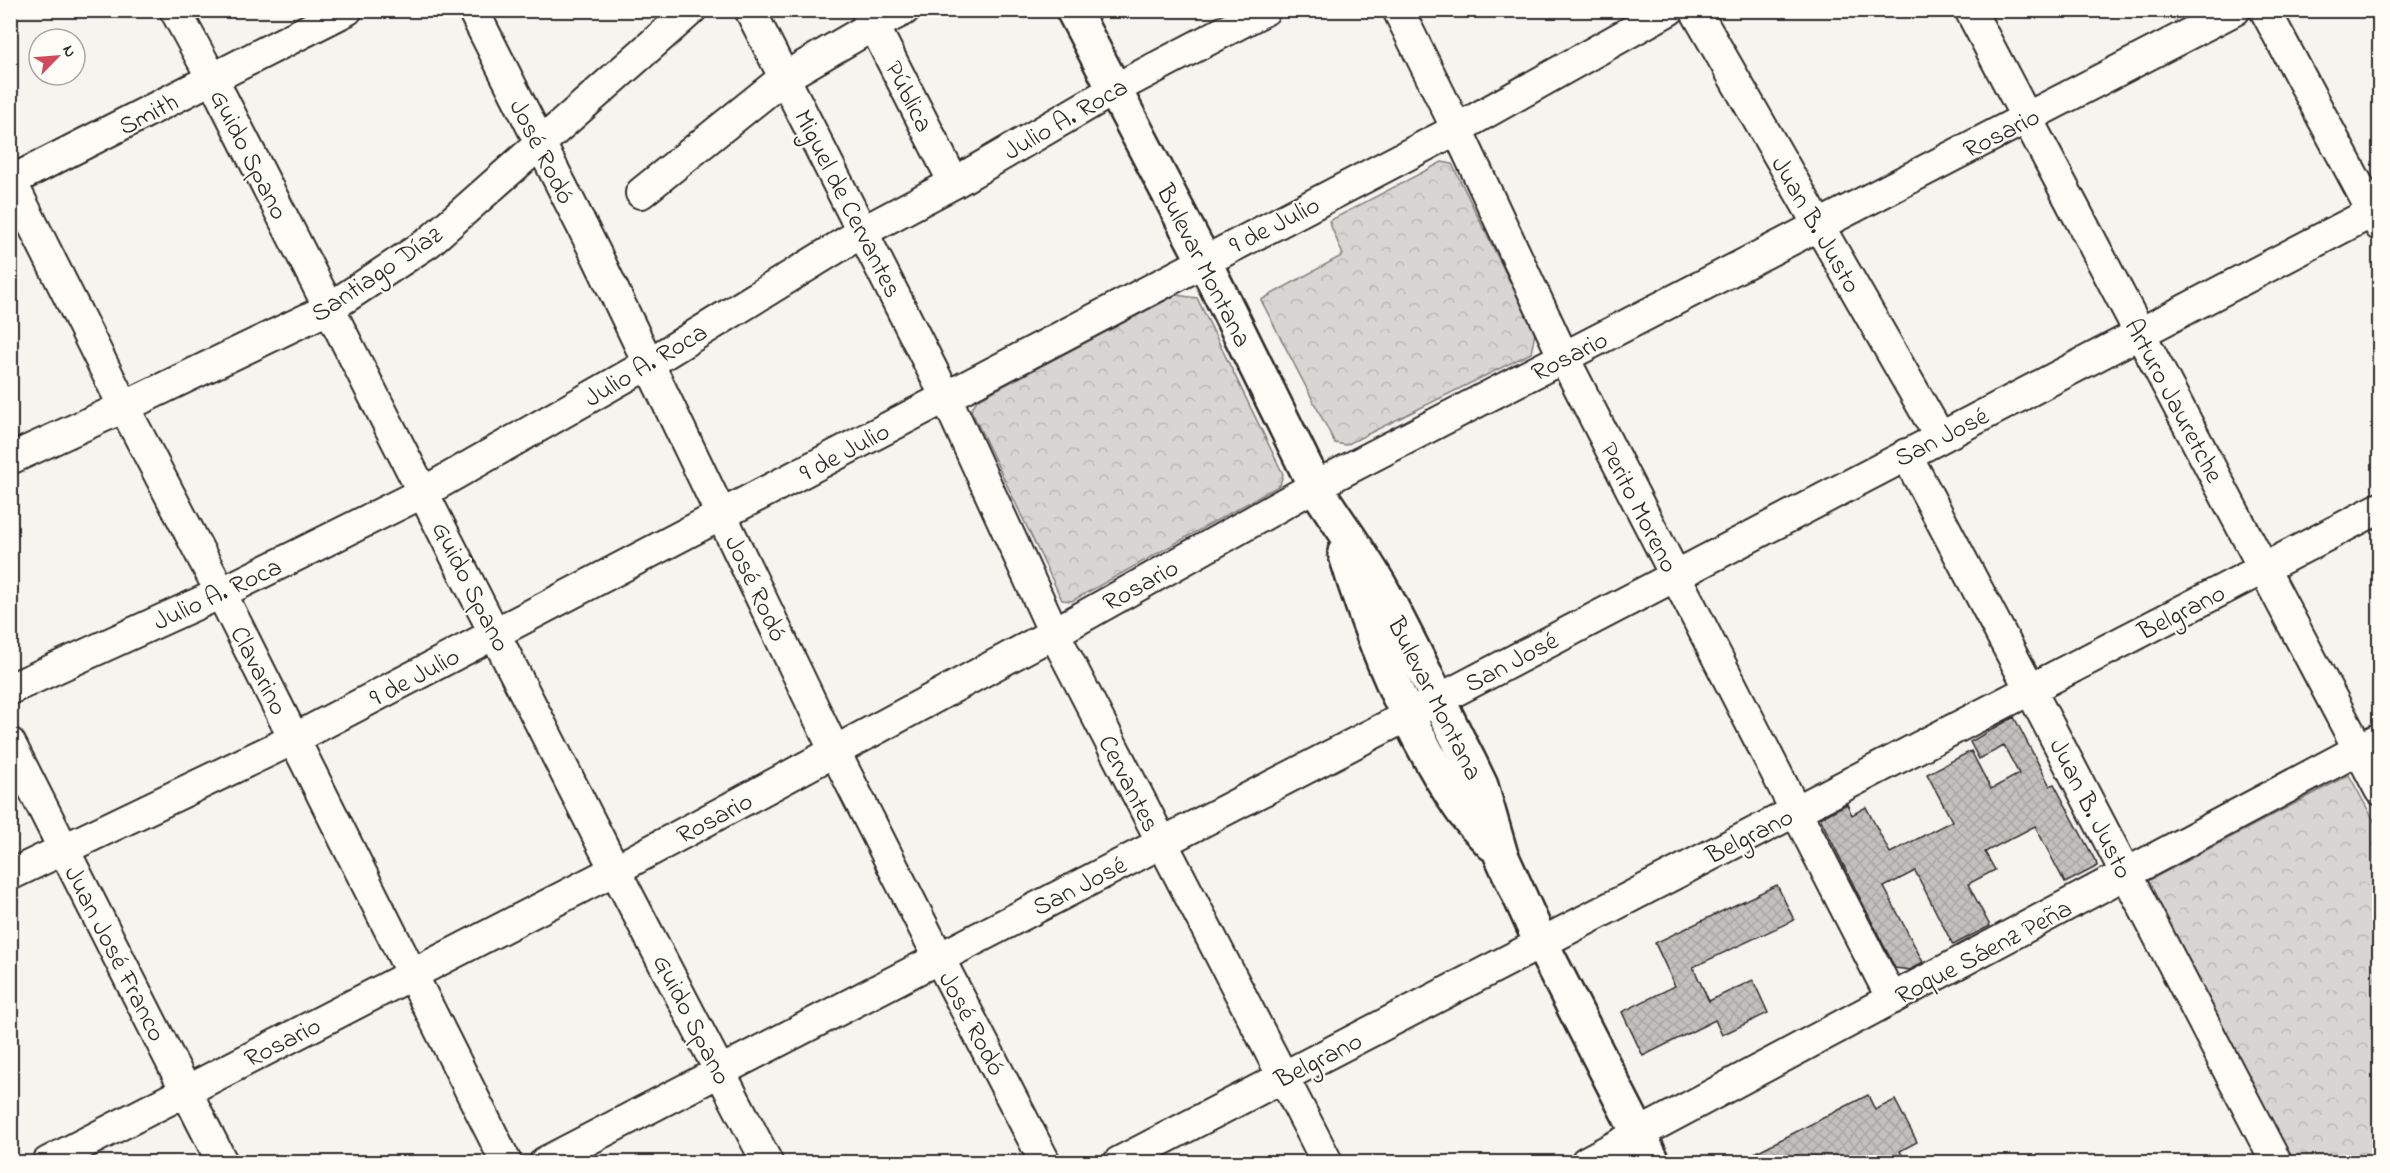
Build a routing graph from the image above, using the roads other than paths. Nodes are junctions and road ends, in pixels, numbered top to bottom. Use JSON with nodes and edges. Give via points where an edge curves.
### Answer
{"nodes":[{"id":1,"x":175,"y":10,"type":"edge"},
{"id":2,"x":347,"y":10,"type":"edge"},
{"id":3,"x":473,"y":10,"type":"edge"},
{"id":4,"x":691,"y":10,"type":"edge"},
{"id":5,"x":750,"y":10,"type":"edge"},
{"id":6,"x":904,"y":10,"type":"edge"},
{"id":7,"x":1073,"y":10,"type":"edge"},
{"id":8,"x":1266,"y":10,"type":"edge"},
{"id":9,"x":1398,"y":10,"type":"edge"},
{"id":10,"x":1669,"y":10,"type":"edge"},
{"id":11,"x":1695,"y":10,"type":"edge"},
{"id":12,"x":1970,"y":10,"type":"edge"},
{"id":13,"x":2235,"y":10,"type":"edge"},
{"id":14,"x":2265,"y":10,"type":"edge"},
{"id":15,"x":870,"y":18,"type":"edge"},
{"id":16,"x":785,"y":77,"type":"junction"},
{"id":17,"x":213,"y":80,"type":"junction"},
{"id":18,"x":1115,"y":89,"type":"junction"},
{"id":19,"x":2027,"y":119,"type":"junction"},
{"id":20,"x":1457,"y":129,"type":"junction"},
{"id":21,"x":540,"y":145,"type":"junction"},
{"id":22,"x":11,"y":180,"type":"edge"},
{"id":23,"x":954,"y":183,"type":"junction"},
{"id":24,"x":641,"y":193,"type":"dead end"},
{"id":25,"x":2377,"y":216,"type":"edge"},
{"id":26,"x":1819,"y":226,"type":"junction"},
{"id":27,"x":864,"y":231,"type":"junction"},
{"id":28,"x":1204,"y":261,"type":"junction"},
{"id":29,"x":328,"y":309,"type":"junction"},
{"id":30,"x":2139,"y":333,"type":"junction"},
{"id":31,"x":1564,"y":358,"type":"junction"},
{"id":32,"x":648,"y":364,"type":"junction"},
{"id":33,"x":946,"y":397,"type":"junction"},
{"id":34,"x":124,"y":407,"type":"junction"},
{"id":35,"x":1940,"y":437,"type":"junction"},
{"id":36,"x":1906,"y":454,"type":"junction"},
{"id":37,"x":10,"y":459,"type":"edge"},
{"id":38,"x":1315,"y":486,"type":"junction"},
{"id":39,"x":424,"y":492,"type":"junction"},
{"id":40,"x":2379,"y":508,"type":"edge"},
{"id":41,"x":722,"y":514,"type":"junction"},
{"id":42,"x":1335,"y":519,"type":"junction"},
{"id":43,"x":2263,"y":568,"type":"junction"},
{"id":44,"x":1675,"y":575,"type":"junction"},
{"id":45,"x":221,"y":593,"type":"junction"},
{"id":46,"x":496,"y":633,"type":"junction"},
{"id":47,"x":1054,"y":633,"type":"junction"},
{"id":48,"x":10,"y":689,"type":"edge"},
{"id":49,"x":2030,"y":689,"type":"junction"},
{"id":50,"x":1438,"y":700,"type":"junction"},
{"id":51,"x":1407,"y":716,"type":"junction"},
{"id":52,"x":294,"y":739,"type":"junction"},
{"id":53,"x":10,"y":743,"type":"edge"},
{"id":54,"x":2369,"y":744,"type":"edge"},
{"id":55,"x":835,"y":752,"type":"junction"},
{"id":56,"x":2379,"y":790,"type":"edge"},
{"id":57,"x":1796,"y":811,"type":"junction"},
{"id":58,"x":1161,"y":842,"type":"junction"},
{"id":59,"x":63,"y":848,"type":"junction"},
{"id":60,"x":1501,"y":855,"type":"junction"},
{"id":61,"x":615,"y":870,"type":"junction"},
{"id":62,"x":2126,"y":874,"type":"junction"},
{"id":63,"x":10,"y":875,"type":"edge"},
{"id":64,"x":1541,"y":943,"type":"junction"},
{"id":65,"x":939,"y":958,"type":"junction"},
{"id":66,"x":412,"y":974,"type":"junction"},
{"id":67,"x":1892,"y":999,"type":"junction"},
{"id":68,"x":720,"y":1071,"type":"junction"},
{"id":69,"x":1282,"y":1078,"type":"junction"},
{"id":70,"x":186,"y":1091,"type":"junction"},
{"id":71,"x":1639,"y":1134,"type":"junction"},
{"id":72,"x":48,"y":1162,"type":"edge"},
{"id":73,"x":222,"y":1162,"type":"edge"},
{"id":74,"x":506,"y":1162,"type":"edge"},
{"id":75,"x":545,"y":1162,"type":"edge"},
{"id":76,"x":767,"y":1162,"type":"edge"},
{"id":77,"x":1046,"y":1162,"type":"edge"},
{"id":78,"x":1119,"y":1162,"type":"edge"},
{"id":79,"x":1327,"y":1162,"type":"edge"},
{"id":80,"x":1586,"y":1162,"type":"edge"},
{"id":81,"x":1653,"y":1162,"type":"edge"},
{"id":82,"x":2276,"y":1162,"type":"edge"}],
"edges":[{"from":1,"to":17,"type":"street","name":"Guido Spano"},
{"from":2,"to":17,"type":"street","name":"Smith"},
{"from":3,"to":21,"type":"street","name":"José Rodó"},
{"from":4,"to":21,"type":"street","name":"Santiago Díaz"},
{"from":5,"to":16,"type":"street","name":"Miguel de Cervantes"},
{"from":6,"to":15,"type":"street"},
{"from":7,"to":18,"type":"main road","name":"Bulevar Montana"},
{"from":8,"to":18,"type":"street","name":"Julio A. Roca"},
{"from":9,"to":20,"type":"street","name":"Perito Moreno"},
{"from":10,"to":20,"type":"street","name":"9 de Julio"},
{"from":11,"to":26,"type":"street","name":"Juan B. Justo"},
{"from":12,"to":19,"type":"street","name":"Arturo Jauretche"},
{"from":13,"to":19,"type":"street","name":"Rosario"},
{"from":14,"to":25,"type":"street"},
{"from":15,"to":16,"type":"street"},
{"from":15,"to":23,"type":"street","name":"Pública"},
{"from":16,"to":24,"type":"street"},
{"from":16,"to":27,"type":"street","name":"Miguel de Cervantes"},
{"from":17,"to":22,"type":"street","name":"Smith"},
{"from":17,"to":29,"type":"street","name":"Guido Spano"},
{"from":18,"to":23,"type":"street","name":"Julio A. Roca"},
{"from":18,"to":28,"type":"main road","name":"Bulevar Montana"},
{"from":19,"to":26,"type":"street","name":"Rosario"},
{"from":19,"to":30,"type":"street","name":"Arturo Jauretche"},
{"from":20,"to":28,"type":"street","name":"9 de Julio"},
{"from":20,"to":31,"type":"street","name":"Perito Moreno"},
{"from":21,"to":29,"type":"street","name":"Santiago Díaz","via":[[429,242]]},
{"from":21,"to":32,"type":"street","name":"José Rodó"},
{"from":22,"to":34,"type":"street","name":"Clavarino"},
{"from":23,"to":27,"type":"street","name":"Julio A. Roca"},
{"from":25,"to":30,"type":"street","name":"San José"},
{"from":26,"to":31,"type":"street","name":"Rosario"},
{"from":26,"to":35,"type":"street","name":"Juan B. Justo"},
{"from":27,"to":32,"type":"street","name":"Julio A. Roca"},
{"from":27,"to":33,"type":"street","name":"Miguel de Cervantes"},
{"from":28,"to":33,"type":"street","name":"9 de Julio"},
{"from":28,"to":38,"type":"main road","name":"Bulevar Montana"},
{"from":29,"to":34,"type":"street","name":"Santiago Díaz"},
{"from":29,"to":39,"type":"street","name":"Guido Spano"},
{"from":30,"to":35,"type":"street","name":"San José"},
{"from":30,"to":43,"type":"street","name":"Arturo Jauretche"},
{"from":31,"to":38,"type":"street","name":"Rosario"},
{"from":31,"to":44,"type":"street","name":"Perito Moreno"},
{"from":32,"to":39,"type":"street","name":"Julio A. Roca"},
{"from":32,"to":41,"type":"street","name":"José Rodó"},
{"from":33,"to":41,"type":"street","name":"9 de Julio"},
{"from":33,"to":47,"type":"street","name":"Cervantes"},
{"from":34,"to":37,"type":"street","name":"Santiago Díaz"},
{"from":34,"to":45,"type":"street","name":"Clavarino"},
{"from":35,"to":36,"type":"street","name":"San José"},
{"from":36,"to":44,"type":"street","name":"San José"},
{"from":36,"to":49,"type":"street","name":"Juan B. Justo"},
{"from":38,"to":42,"type":"main road","name":"Bulevar Montana"},
{"from":38,"to":47,"type":"street","name":"Rosario"},
{"from":39,"to":45,"type":"street","name":"Julio A. Roca"},
{"from":39,"to":46,"type":"street","name":"Guido Spano"},
{"from":40,"to":43,"type":"street","name":"Belgrano"},
{"from":41,"to":46,"type":"street","name":"9 de Julio"},
{"from":41,"to":55,"type":"street","name":"José Rodó"},
{"from":42,"to":50,"type":"main road","name":"Bulevar Montana","via":[[1380,586]]},
{"from":42,"to":51,"type":"main road","name":"Bulevar Montana","via":[[1363,613]]},
{"from":43,"to":49,"type":"street","name":"Belgrano"},
{"from":43,"to":54,"type":"street","name":"Arturo Jauretche"},
{"from":44,"to":50,"type":"street","name":"San José"},
{"from":44,"to":57,"type":"street","name":"Perito Moreno"},
{"from":45,"to":48,"type":"street","name":"Julio A. Roca"},
{"from":45,"to":52,"type":"street","name":"Clavarino"},
{"from":46,"to":52,"type":"street","name":"9 de Julio"},
{"from":46,"to":61,"type":"street","name":"Guido Spano"},
{"from":47,"to":55,"type":"street","name":"Rosario"},
{"from":47,"to":58,"type":"street","name":"Cervantes"},
{"from":49,"to":57,"type":"street","name":"Belgrano"},
{"from":49,"to":62,"type":"street","name":"Juan B. Justo"},
{"from":50,"to":51,"type":"street","name":"San José"},
{"from":50,"to":60,"type":"main road","name":"Bulevar Montana","via":[[1481,786]]},
{"from":51,"to":58,"type":"street","name":"San José"},
{"from":51,"to":60,"type":"main road","name":"Bulevar Montana","via":[[1460,807]]},
{"from":52,"to":59,"type":"street","name":"9 de Julio"},
{"from":52,"to":66,"type":"street","name":"Clavarino"},
{"from":53,"to":59,"type":"street","name":"Juan José Franco"},
{"from":54,"to":56,"type":"street","name":"Arturo Jauretche"},
{"from":54,"to":62,"type":"street","name":"Roque Sáenz Peña"},
{"from":55,"to":61,"type":"street","name":"Rosario"},
{"from":55,"to":65,"type":"street","name":"José Rodó"},
{"from":57,"to":64,"type":"street","name":"Belgrano"},
{"from":57,"to":67,"type":"street","name":"Perito Moreno"},
{"from":58,"to":65,"type":"street","name":"San José"},
{"from":58,"to":69,"type":"street","name":"Cervantes"},
{"from":59,"to":63,"type":"street","name":"9 de Julio"},
{"from":59,"to":70,"type":"street","name":"Juan José Franco"},
{"from":60,"to":64,"type":"main road","name":"Bulevar Montana"},
{"from":61,"to":66,"type":"street","name":"Rosario"},
{"from":61,"to":68,"type":"street","name":"Guido Spano"},
{"from":62,"to":67,"type":"street","name":"Roque Sáenz Peña"},
{"from":62,"to":82,"type":"street","name":"Juan B. Justo"},
{"from":64,"to":69,"type":"street","name":"Belgrano"},
{"from":64,"to":71,"type":"main road","name":"Bulevar Montana"},
{"from":65,"to":68,"type":"street","name":"San José"},
{"from":65,"to":77,"type":"street","name":"José Rodó"},
{"from":66,"to":70,"type":"street","name":"Rosario"},
{"from":66,"to":74,"type":"street","name":"Clavarino"},
{"from":67,"to":71,"type":"street","name":"Roque Sáenz Peña"},
{"from":68,"to":75,"type":"street","name":"San José"},
{"from":68,"to":76,"type":"street","name":"Guido Spano"},
{"from":69,"to":78,"type":"street","name":"Belgrano"},
{"from":69,"to":79,"type":"street","name":"Cervantes"},
{"from":70,"to":72,"type":"street","name":"Rosario"},
{"from":70,"to":73,"type":"street","name":"Juan José Franco"},
{"from":71,"to":80,"type":"street","name":"Roque Sáenz Peña"},
{"from":71,"to":81,"type":"main road","name":"Bulevar Montana"}]}
